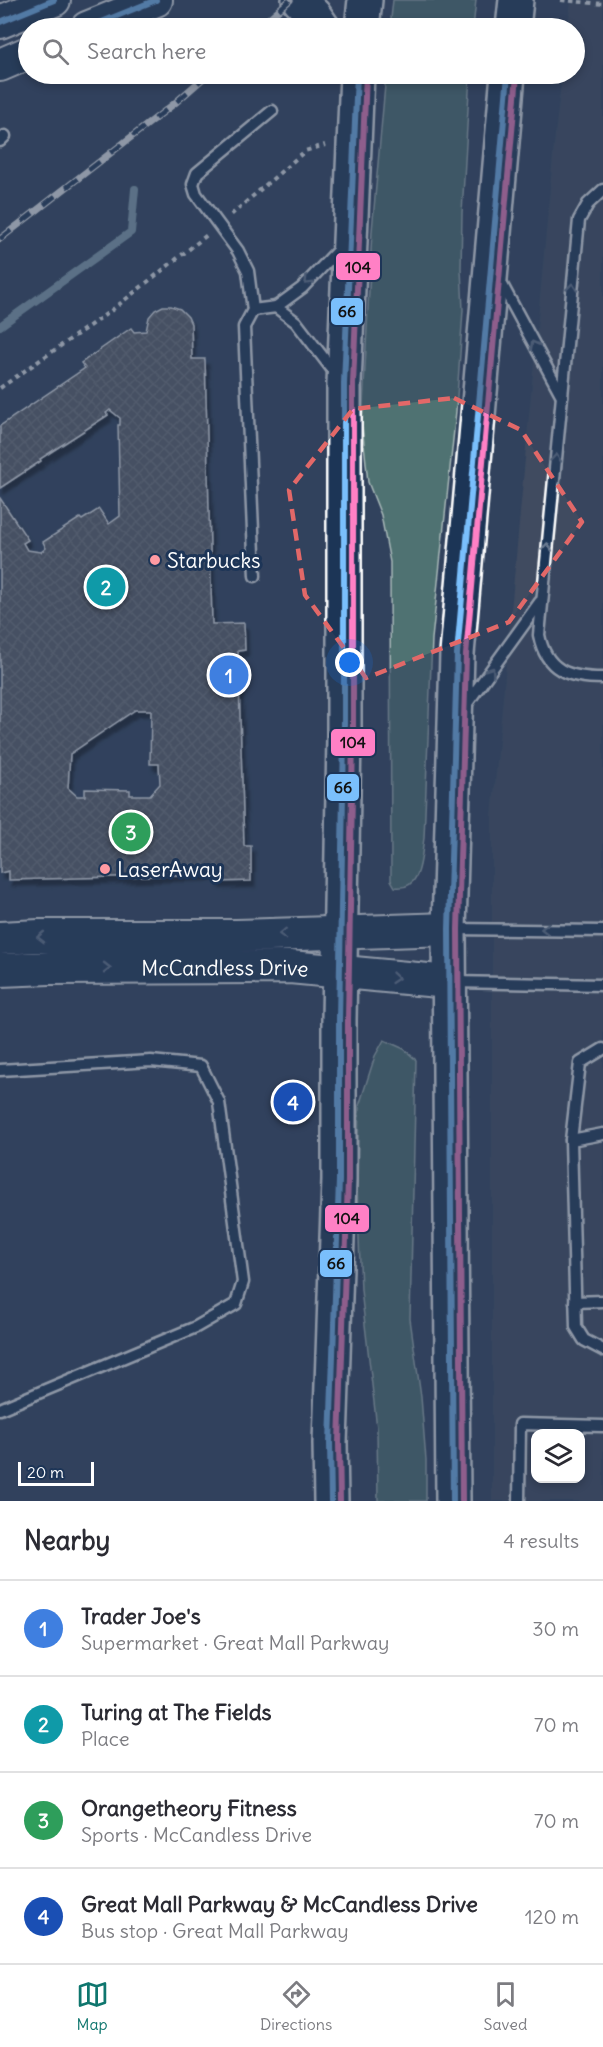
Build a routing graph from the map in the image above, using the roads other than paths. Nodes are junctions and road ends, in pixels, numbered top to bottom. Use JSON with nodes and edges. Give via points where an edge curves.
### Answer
{"nodes":[{"id":1,"x":54,"y":0,"type":"edge"},
{"id":2,"x":156,"y":0,"type":"edge"},
{"id":3,"x":299,"y":0,"type":"edge"},
{"id":4,"x":365,"y":0,"type":"edge"},
{"id":5,"x":516,"y":0,"type":"edge"},
{"id":6,"x":112,"y":18,"type":"edge"},
{"id":7,"x":316,"y":18,"type":"edge"},
{"id":8,"x":363,"y":18,"type":"edge"},
{"id":9,"x":514,"y":18,"type":"edge"},
{"id":10,"x":0,"y":22,"type":"edge"},
{"id":11,"x":18,"y":57,"type":"edge"},
{"id":12,"x":0,"y":64,"type":"edge"},
{"id":13,"x":355,"y":84,"type":"edge"},
{"id":14,"x":507,"y":84,"type":"edge"},
{"id":15,"x":272,"y":111,"type":"dead end"},
{"id":16,"x":603,"y":190,"type":"edge"},
{"id":17,"x":349,"y":239,"type":"junction"},
{"id":18,"x":491,"y":265,"type":"junction"},
{"id":19,"x":276,"y":307,"type":"junction"},
{"id":20,"x":253,"y":310,"type":"junction"},
{"id":21,"x":344,"y":384,"type":"junction"},
{"id":22,"x":562,"y":397,"type":"junction"},
{"id":23,"x":255,"y":576,"type":"dead end"},
{"id":24,"x":541,"y":600,"type":"junction"},
{"id":25,"x":603,"y":678,"type":"edge"},
{"id":26,"x":456,"y":718,"type":"junction"},
{"id":27,"x":449,"y":929,"type":"junction"},
{"id":28,"x":603,"y":931,"type":"edge"},
{"id":29,"x":341,"y":932,"type":"junction"},
{"id":30,"x":0,"y":938,"type":"edge"},
{"id":31,"x":0,"y":970,"type":"edge"},
{"id":32,"x":340,"y":973,"type":"junction"},
{"id":33,"x":449,"y":982,"type":"junction"},
{"id":34,"x":603,"y":984,"type":"edge"},
{"id":35,"x":603,"y":1049,"type":"edge"},
{"id":36,"x":0,"y":1070,"type":"edge"},
{"id":37,"x":603,"y":1134,"type":"edge"},
{"id":38,"x":571,"y":1140,"type":"junction"},
{"id":39,"x":603,"y":1301,"type":"edge"},
{"id":40,"x":575,"y":1302,"type":"junction"},
{"id":41,"x":603,"y":1350,"type":"edge"},
{"id":42,"x":0,"y":1409,"type":"edge"},
{"id":43,"x":603,"y":1426,"type":"edge"},
{"id":44,"x":331,"y":1501,"type":"edge"},
{"id":45,"x":453,"y":1501,"type":"edge"},
{"id":46,"x":519,"y":1501,"type":"edge"}],
"edges":[{"from":1,"to":10,"type":"main road"},
{"from":2,"to":6,"type":"main road"},
{"from":3,"to":7,"type":"main road"},
{"from":4,"to":8,"type":"main road"},
{"from":5,"to":9,"type":"main road"},
{"from":11,"to":12,"type":"main road"},
{"from":13,"to":17,"type":"main road"},
{"from":14,"to":18,"type":"main road"},
{"from":15,"to":20,"type":"lane","via":[[197,173],[193,184],[196,195],[238,251],[248,271]]},
{"from":22,"to":16,"type":"lane","one_way":true,"via":[[579,220]]},
{"from":17,"to":19,"type":"lane","one_way":true,"via":[[302,288]]},
{"from":17,"to":21,"type":"main road"},
{"from":22,"to":18,"type":"lane","one_way":true},
{"from":18,"to":26,"type":"main road","via":[[458,642]]},
{"from":19,"to":20,"type":"lane"},
{"from":19,"to":21,"type":"lane","via":[[296,322]]},
{"from":20,"to":23,"type":"lane","via":[[244,327]]},
{"from":21,"to":29,"type":"main road"},
{"from":24,"to":22,"type":"lane","one_way":true},
{"from":24,"to":25,"type":"lane","via":[[539,635],[542,649],[553,666],[570,675]]},
{"from":26,"to":24,"type":"lane","one_way":true},
{"from":26,"to":27,"type":"main road"},
{"from":28,"to":27,"type":"lane","one_way":true},
{"from":27,"to":29,"type":"main road","name":"McCandless Drive"},
{"from":27,"to":33,"type":"main road"},
{"from":29,"to":30,"type":"main road","name":"McCandless Drive","one_way":true},
{"from":29,"to":32,"type":"main road"},
{"from":31,"to":32,"type":"main road","name":"McCandless Drive","one_way":true,"via":[[290,967]]},
{"from":32,"to":33,"type":"main road","name":"McCandless Drive","one_way":true},
{"from":32,"to":44,"type":"main road"},
{"from":33,"to":34,"type":"lane"},
{"from":33,"to":45,"type":"main road"},
{"from":35,"to":38,"type":"lane","via":[[579,1063]]},
{"from":36,"to":42,"type":"lane","via":[[152,1061],[201,1066],[219,1102],[243,1282],[236,1304],[196,1327]]},
{"from":37,"to":38,"type":"lane"},
{"from":38,"to":40,"type":"lane"},
{"from":39,"to":40,"type":"lane"},
{"from":40,"to":41,"type":"lane","via":[[576,1327],[584,1340]]},
{"from":43,"to":46,"type":"lane","via":[[520,1424]]}]}
